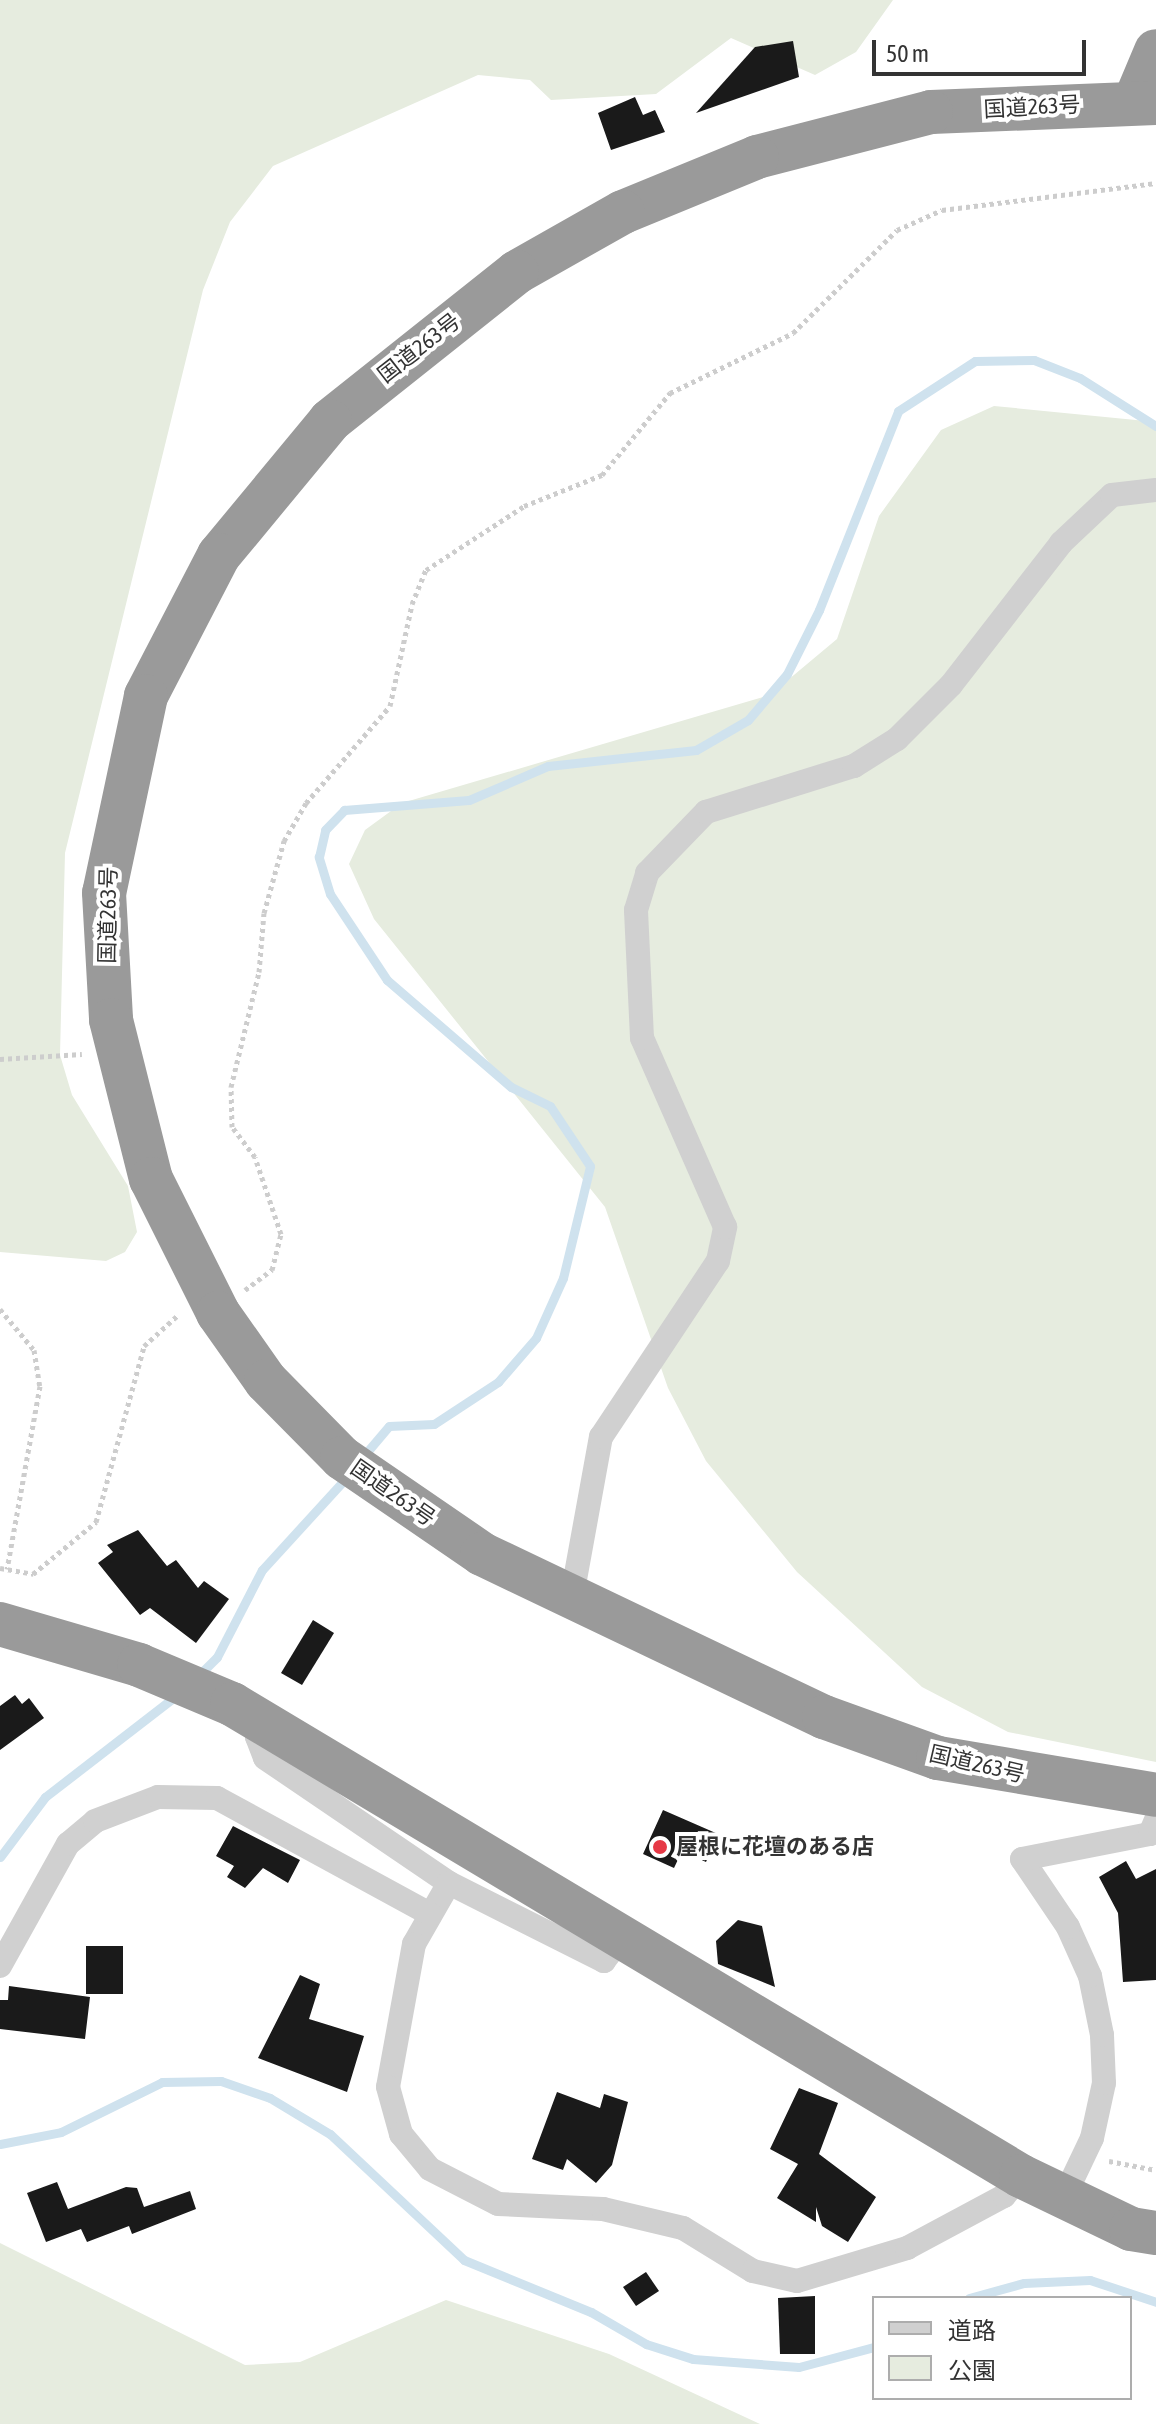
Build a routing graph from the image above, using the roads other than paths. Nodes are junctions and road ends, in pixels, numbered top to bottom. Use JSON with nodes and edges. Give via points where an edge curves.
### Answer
{"nodes":[{"id":1,"x":1156,"y":51,"type":"edge"},
{"id":2,"x":1145,"y":102,"type":"edge"},
{"id":3,"x":1156,"y":490,"type":"edge"},
{"id":4,"x":572,"y":1596,"type":"junction"},
{"id":5,"x":0,"y":1624,"type":"edge"},
{"id":6,"x":248,"y":1713,"type":"junction"},
{"id":7,"x":1156,"y":1795,"type":"edge"},
{"id":8,"x":1156,"y":1820,"type":"edge"},
{"id":9,"x":449,"y":1883,"type":"junction"},
{"id":10,"x":430,"y":1914,"type":"junction"},
{"id":11,"x":624,"y":1935,"type":"junction"},
{"id":12,"x":0,"y":1966,"type":"edge"},
{"id":13,"x":1021,"y":2176,"type":"junction"},
{"id":14,"x":1064,"y":2197,"type":"junction"},
{"id":15,"x":1156,"y":2233,"type":"edge"}],
"edges":[{"from":1,"to":2,"type":"highway","name":"国道263号"},
{"from":2,"to":4,"type":"highway","name":"国道263号","via":[[931,112],[757,157],[623,212],[517,272],[330,421],[219,555],[167,645],[142,707],[104,893],[121,1072],[133,1125],[176,1233],[218,1313],[266,1381],[342,1458],[482,1554]]},
{"from":3,"to":4,"type":"street","via":[[1112,495],[1071,533],[951,685],[897,739],[854,766],[706,812],[647,873],[636,910],[642,1038],[725,1227],[718,1261],[601,1437]]},
{"from":4,"to":7,"type":"highway","name":"国道263号","via":[[824,1717],[938,1758]]},
{"from":5,"to":6,"type":"highway","via":[[139,1665]]},
{"from":6,"to":9,"type":"street","via":[[265,1758]]},
{"from":6,"to":11,"type":"highway"},
{"from":8,"to":14,"type":"street","via":[[1150,1834],[1022,1859],[1068,1927],[1090,1976],[1104,2083],[1088,2148]]},
{"from":9,"to":10,"type":"street"},
{"from":9,"to":11,"type":"street","via":[[604,1961]]},
{"from":10,"to":12,"type":"street","via":[[217,1798],[158,1797],[95,1821],[68,1844]]},
{"from":10,"to":13,"type":"street","via":[[414,1944],[390,2108],[430,2169],[460,2189],[498,2204],[653,2219],[683,2228],[753,2271],[797,2281],[907,2248],[1004,2196]]},
{"from":11,"to":13,"type":"highway"},
{"from":13,"to":14,"type":"highway"},
{"from":14,"to":15,"type":"highway"}]}
